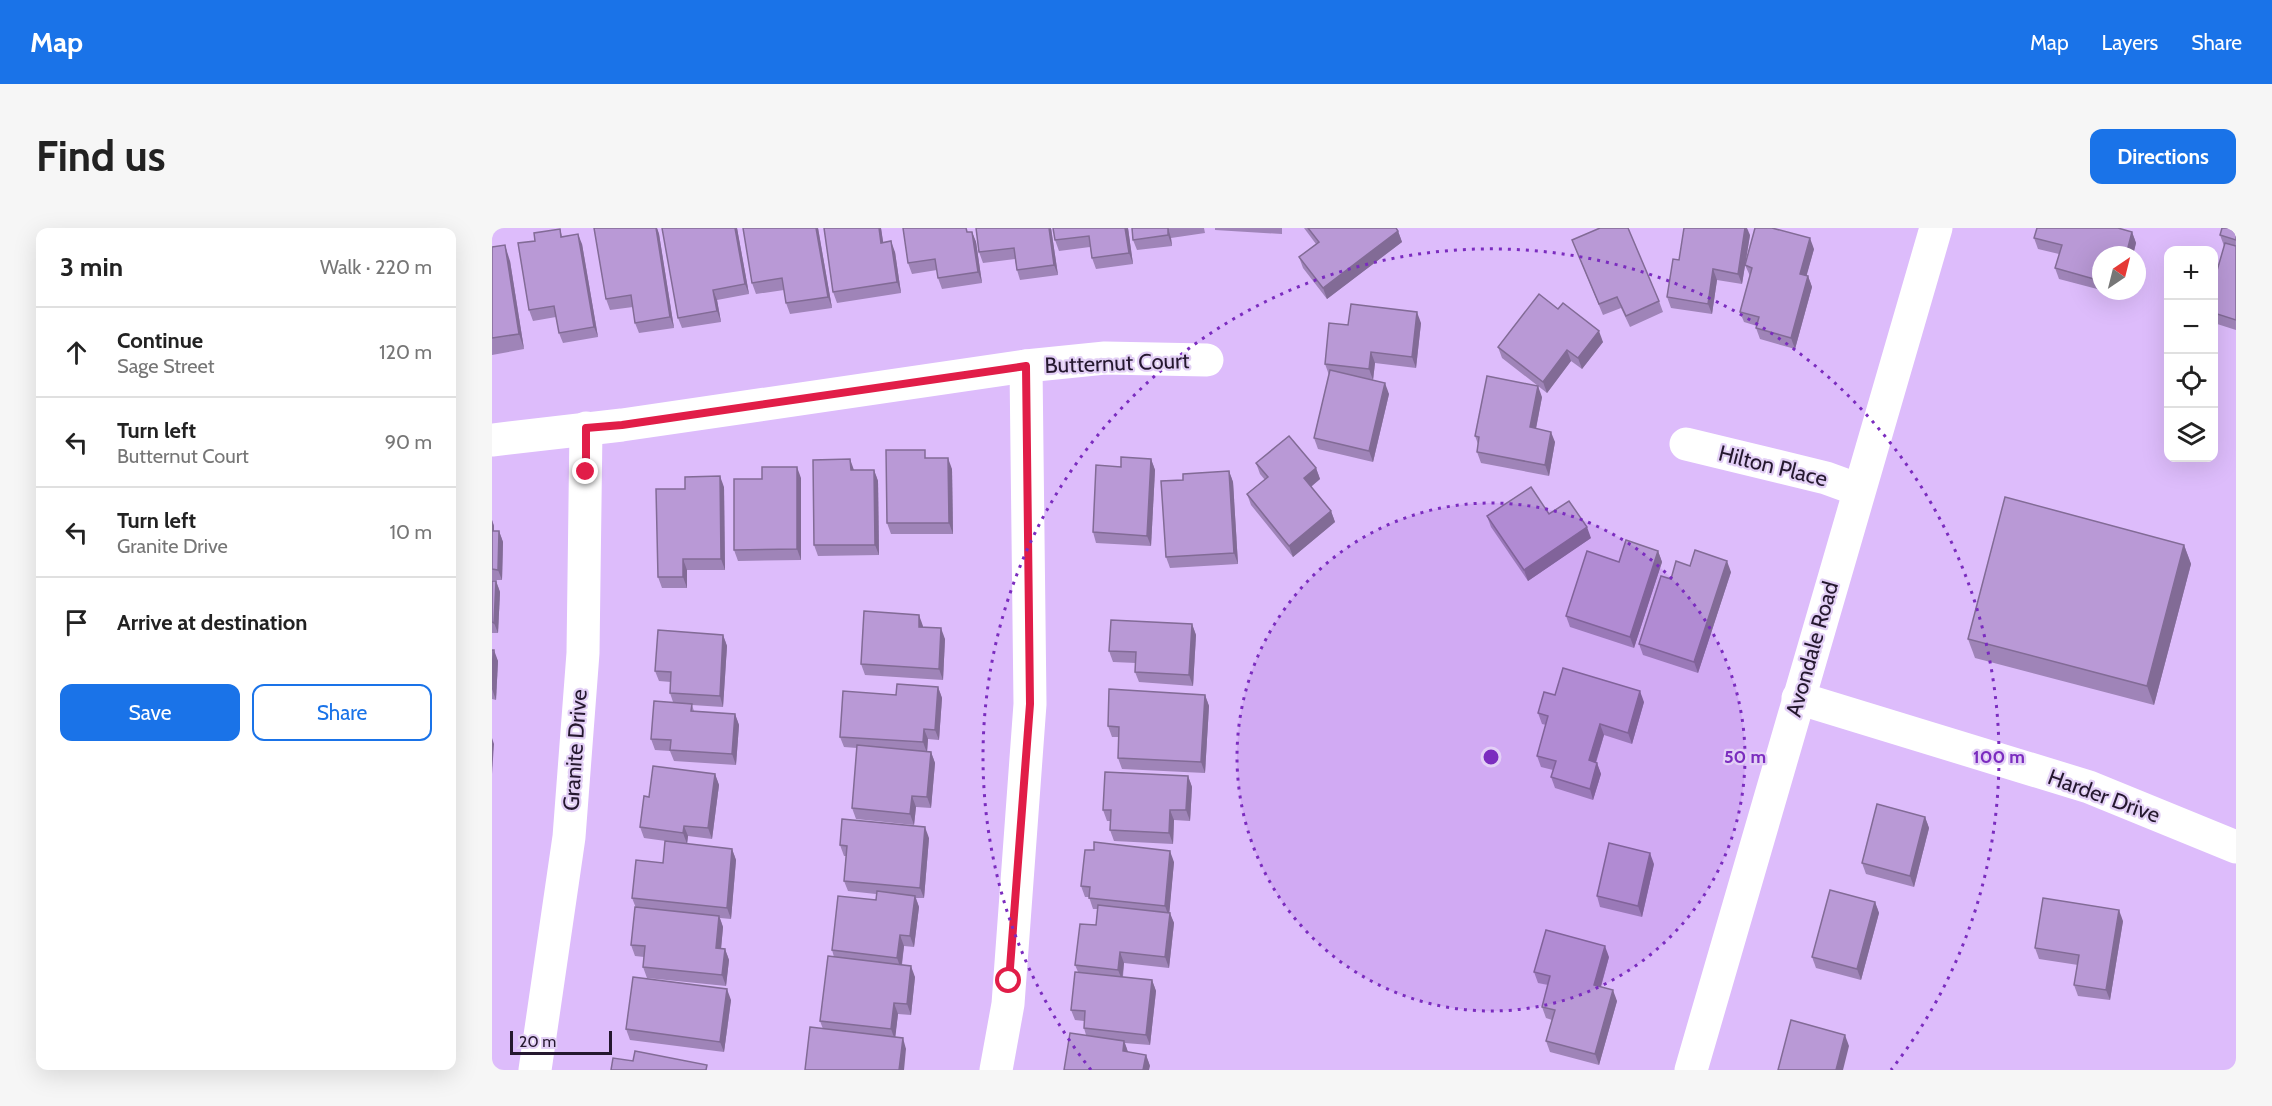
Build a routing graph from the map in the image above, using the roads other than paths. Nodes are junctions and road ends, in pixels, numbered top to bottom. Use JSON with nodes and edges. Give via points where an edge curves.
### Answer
{"nodes":[{"id":1,"x":1936,"y":228,"type":"edge"},
{"id":2,"x":1207,"y":360,"type":"dead end"},
{"id":3,"x":1026,"y":366,"type":"junction"},
{"id":4,"x":586,"y":428,"type":"junction"},
{"id":5,"x":492,"y":440,"type":"edge"},
{"id":6,"x":1686,"y":444,"type":"dead end"},
{"id":7,"x":1859,"y":490,"type":"junction"},
{"id":8,"x":1798,"y":698,"type":"junction"},
{"id":9,"x":2234,"y":838,"type":"edge"},
{"id":10,"x":535,"y":1070,"type":"edge"},
{"id":11,"x":996,"y":1070,"type":"edge"},
{"id":12,"x":1691,"y":1070,"type":"edge"}],
"edges":[{"from":1,"to":7,"type":"street","name":"Avondale Road"},
{"from":2,"to":3,"type":"street","name":"Butternut Court","via":[[1105,358]]},
{"from":3,"to":4,"type":"street","name":"Butternut Court"},
{"from":3,"to":11,"type":"street","via":[[1030,704],[1008,1004]]},
{"from":4,"to":5,"type":"street","name":"Butternut Court"},
{"from":4,"to":10,"type":"street","name":"Granite Drive","via":[[583,653],[569,837]]},
{"from":6,"to":7,"type":"street","name":"Hilton Place","via":[[1826,478]]},
{"from":7,"to":8,"type":"street","name":"Avondale Road"},
{"from":8,"to":9,"type":"street","name":"Harder Drive","via":[[2089,787]]},
{"from":8,"to":12,"type":"street","name":"Avondale Road"}]}
